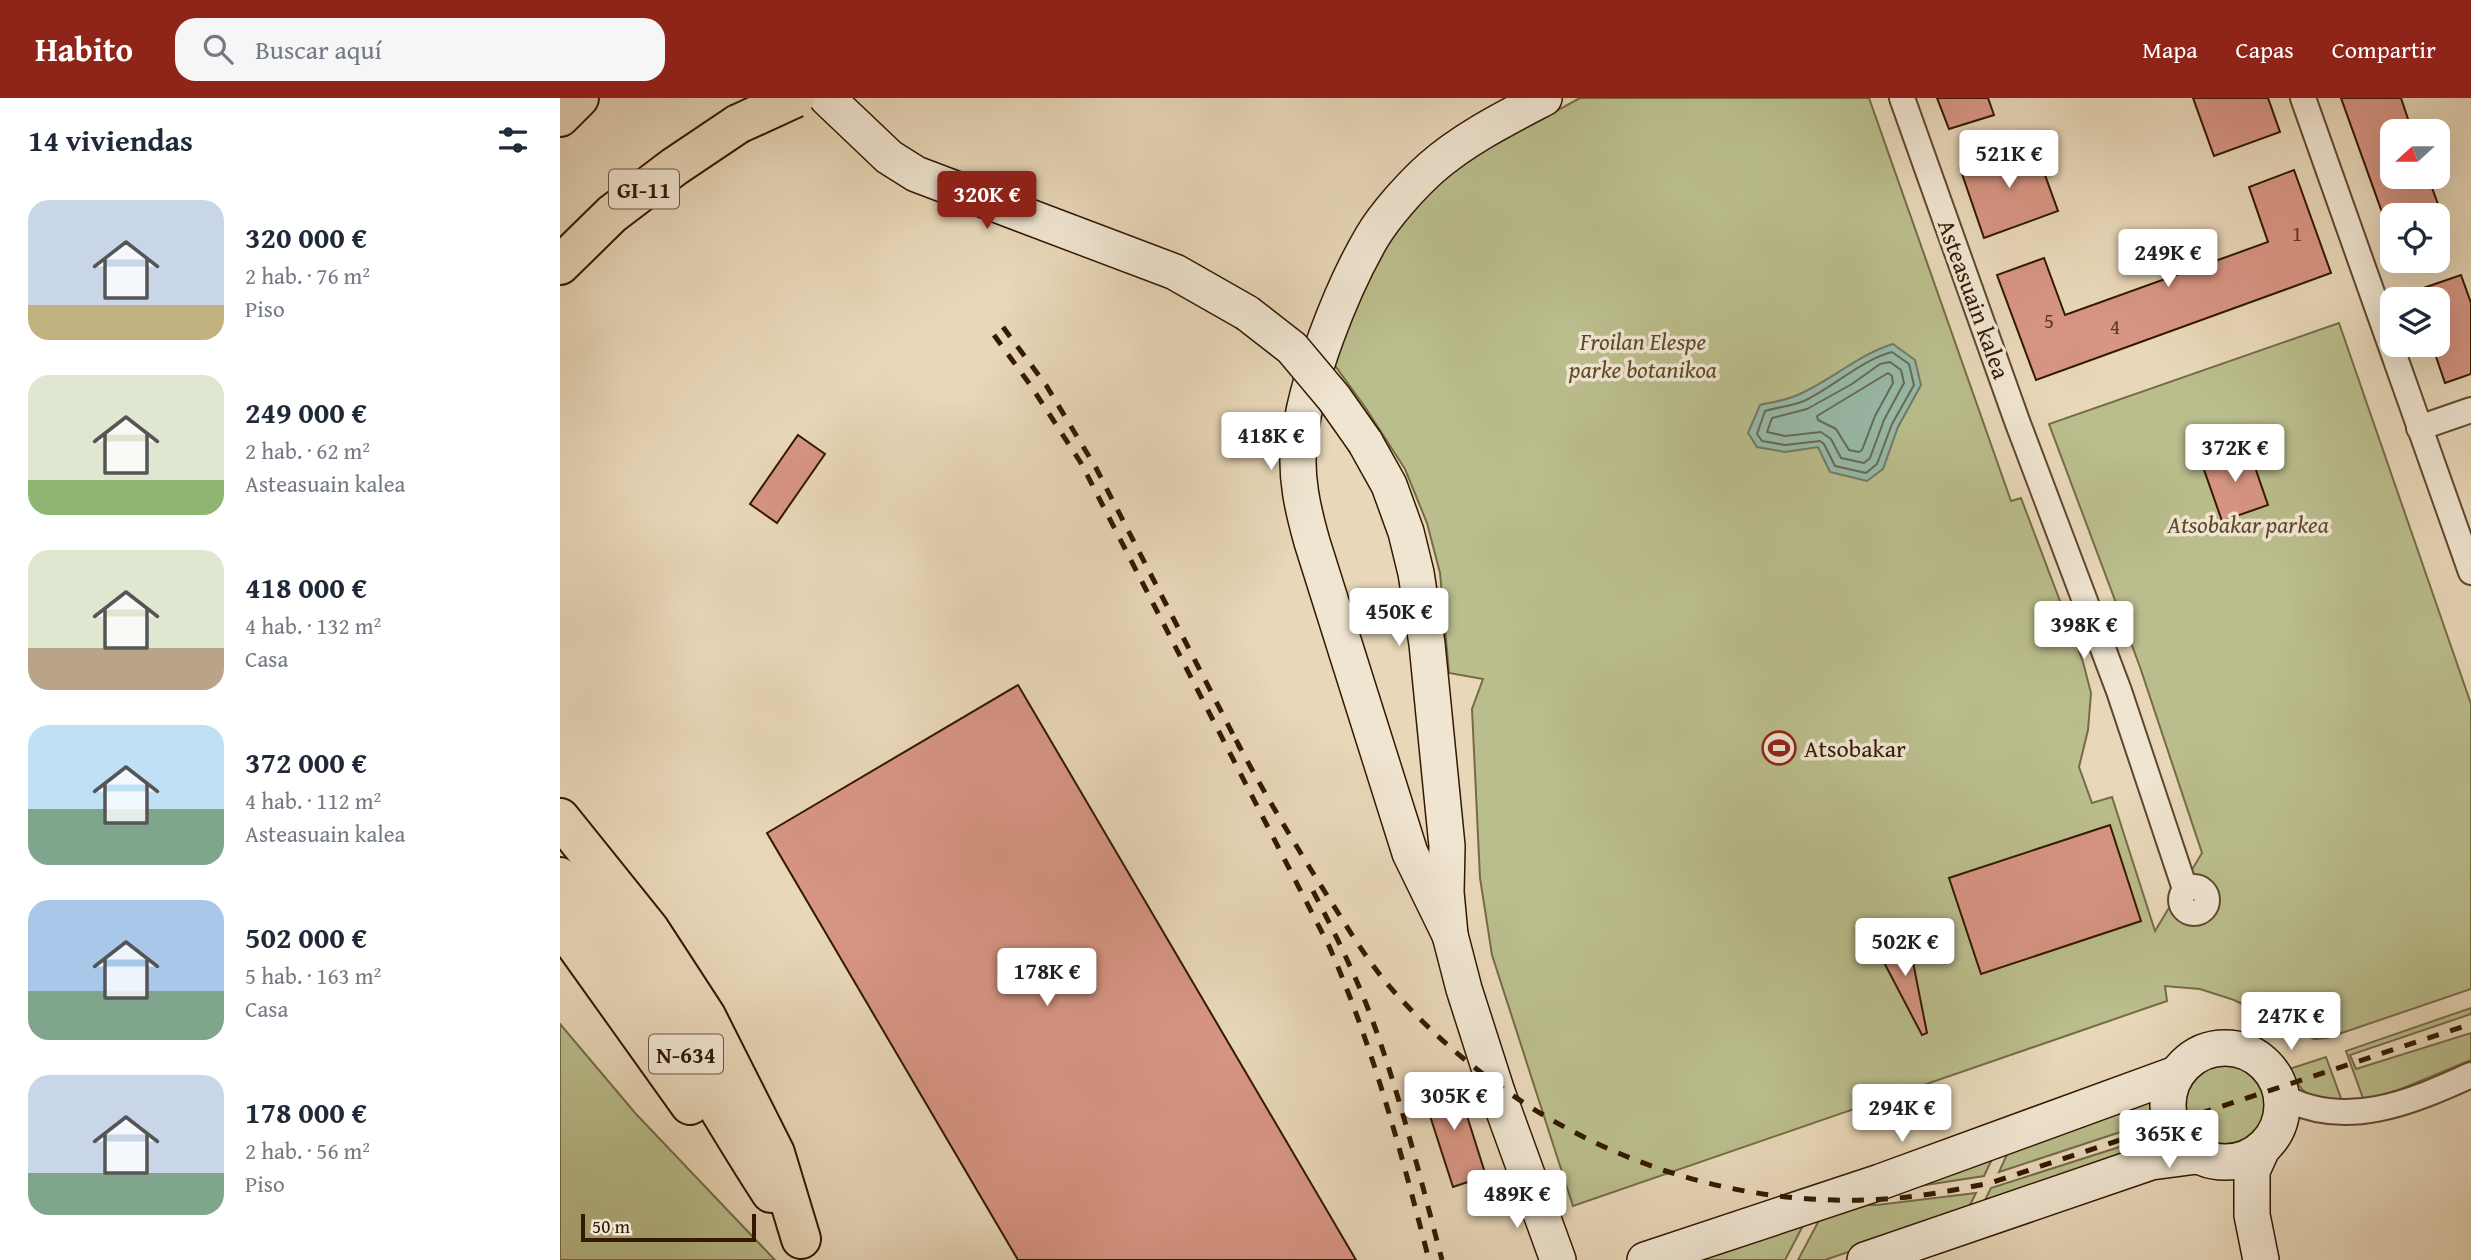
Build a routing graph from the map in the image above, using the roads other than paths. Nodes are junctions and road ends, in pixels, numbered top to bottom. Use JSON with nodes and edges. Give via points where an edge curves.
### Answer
{"nodes":[{"id":1,"x":579,"y":98,"type":"edge"},
{"id":2,"x":794,"y":98,"type":"edge"},
{"id":3,"x":827,"y":98,"type":"edge"},
{"id":4,"x":1544,"y":98,"type":"edge"},
{"id":5,"x":1902,"y":98,"type":"edge"},
{"id":6,"x":2303,"y":98,"type":"edge"},
{"id":7,"x":560,"y":117,"type":"edge"},
{"id":8,"x":560,"y":265,"type":"edge"},
{"id":9,"x":2471,"y":410,"type":"edge"},
{"id":10,"x":2419,"y":428,"type":"junction"},
{"id":11,"x":2471,"y":572,"type":"edge"},
{"id":12,"x":560,"y":818,"type":"edge"},
{"id":13,"x":1447,"y":846,"type":"junction"},
{"id":14,"x":560,"y":877,"type":"edge"},
{"id":15,"x":2185,"y":890,"type":"dead end"},
{"id":16,"x":560,"y":923,"type":"edge"},
{"id":17,"x":1450,"y":935,"type":"junction"},
{"id":18,"x":2176,"y":1074,"type":"junction"},
{"id":19,"x":2471,"y":1075,"type":"edge"},
{"id":20,"x":2282,"y":1096,"type":"junction"},
{"id":21,"x":2262,"y":1149,"type":"junction"},
{"id":22,"x":2197,"y":1156,"type":"junction"},
{"id":23,"x":810,"y":1250,"type":"edge"},
{"id":24,"x":1558,"y":1260,"type":"edge"},
{"id":25,"x":1583,"y":1260,"type":"edge"},
{"id":26,"x":1645,"y":1260,"type":"edge"},
{"id":27,"x":1865,"y":1260,"type":"edge"},
{"id":28,"x":2261,"y":1260,"type":"edge"}],
"edges":[{"from":1,"to":7,"type":"highway"},
{"from":2,"to":8,"type":"highway","number":"GI-11","bridge":true,"via":[[738,124],[674,167],[612,214]]},
{"from":3,"to":13,"type":"street","bridge":true,"via":[[889,157],[916,174],[1175,272],[1247,313],[1292,348],[1334,398],[1366,442],[1389,485],[1406,532],[1427,644]]},
{"from":4,"to":17,"type":"street","via":[[1468,139],[1430,169],[1372,236],[1324,344],[1304,406],[1298,444],[1302,507],[1312,542],[1410,853]]},
{"from":5,"to":15,"type":"street","name":"Asteasuain kalea","via":[[2119,691]]},
{"from":6,"to":10,"type":"street"},
{"from":9,"to":10,"type":"street"},
{"from":10,"to":11,"type":"street"},
{"from":12,"to":23,"type":"highway","via":[[650,930],[706,1016],[775,1153]]},
{"from":13,"to":17,"type":"street"},
{"from":13,"to":25,"type":"street","via":[[1457,873],[1477,975],[1565,1238]]},
{"from":14,"to":23,"type":"highway","number":"N-634","via":[[663,1017]]},
{"from":16,"to":23,"type":"highway","via":[[699,1117]]},
{"from":17,"to":24,"type":"street","via":[[1497,1093]]},
{"from":18,"to":20,"type":"street","via":[[2207,1050],[2227,1047],[2263,1062],[2276,1077]]},
{"from":18,"to":22,"type":"street","via":[[2169,1092],[2172,1130]]},
{"from":18,"to":26,"type":"street","via":[[1880,1182]]},
{"from":19,"to":20,"type":"street","via":[[2385,1108],[2349,1113],[2312,1109]]},
{"from":20,"to":21,"type":"street","via":[[2282,1116],[2275,1135]]},
{"from":21,"to":22,"type":"street","via":[[2229,1163]]},
{"from":21,"to":28,"type":"street","via":[[2252,1171],[2252,1215]]},
{"from":22,"to":27,"type":"street","via":[[2151,1162]]}]}
